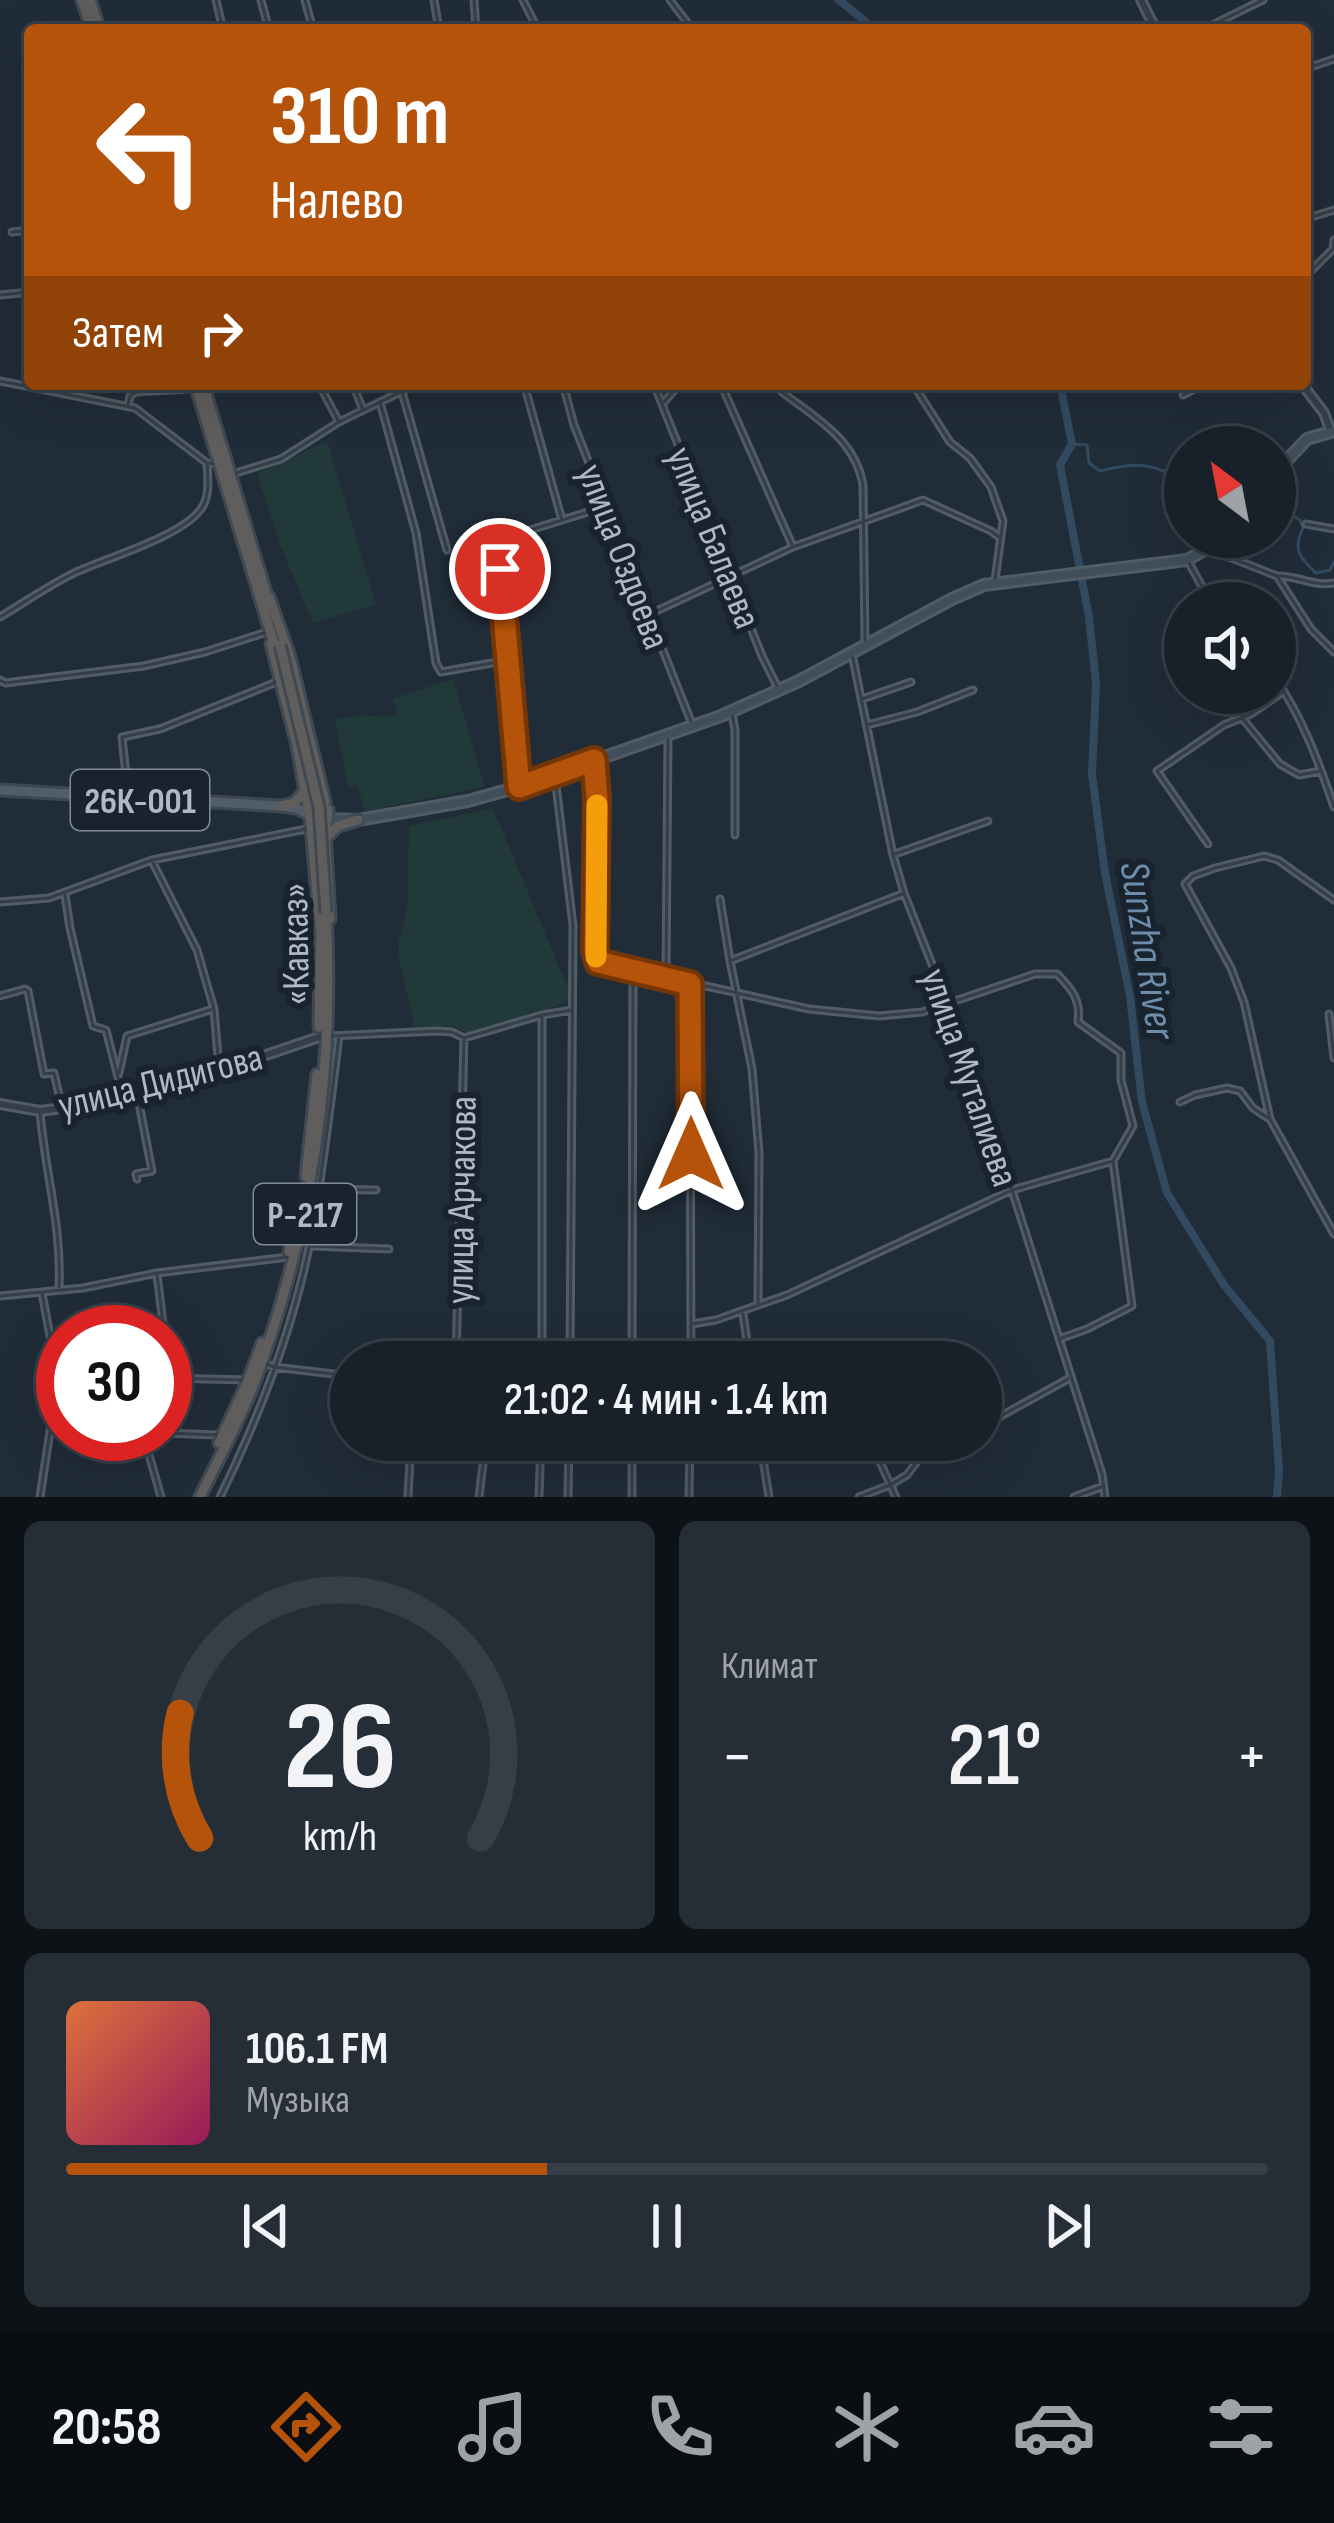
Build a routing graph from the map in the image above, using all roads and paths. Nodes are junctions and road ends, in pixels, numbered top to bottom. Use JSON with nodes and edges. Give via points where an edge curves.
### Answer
{"nodes":[{"id":1,"x":670,"y":0,"type":"edge"},
{"id":2,"x":1262,"y":0,"type":"edge"},
{"id":3,"x":688,"y":24,"type":"edge"},
{"id":4,"x":1214,"y":24,"type":"edge"},
{"id":5,"x":24,"y":231,"type":"edge"},
{"id":6,"x":12,"y":232,"type":"dead end"},
{"id":7,"x":1334,"y":240,"type":"edge"},
{"id":8,"x":1311,"y":271,"type":"edge"},
{"id":9,"x":46,"y":390,"type":"edge"},
{"id":10,"x":156,"y":390,"type":"edge"},
{"id":11,"x":197,"y":390,"type":"edge"},
{"id":12,"x":198,"y":390,"type":"edge"},
{"id":13,"x":322,"y":390,"type":"edge"},
{"id":14,"x":355,"y":390,"type":"edge"},
{"id":15,"x":402,"y":390,"type":"edge"},
{"id":16,"x":526,"y":390,"type":"edge"},
{"id":17,"x":565,"y":390,"type":"edge"},
{"id":18,"x":656,"y":390,"type":"edge"},
{"id":19,"x":675,"y":390,"type":"edge"},
{"id":20,"x":724,"y":390,"type":"edge"},
{"id":21,"x":780,"y":390,"type":"edge"},
{"id":22,"x":917,"y":390,"type":"edge"},
{"id":23,"x":1193,"y":390,"type":"edge"},
{"id":24,"x":1307,"y":390,"type":"edge"},
{"id":25,"x":398,"y":392,"type":"junction"},
{"id":26,"x":1183,"y":395,"type":"dead end"},
{"id":27,"x":380,"y":402,"type":"junction"},
{"id":28,"x":662,"y":404,"type":"junction"},
{"id":29,"x":127,"y":406,"type":"junction"},
{"id":30,"x":363,"y":410,"type":"junction"},
{"id":31,"x":339,"y":422,"type":"junction"},
{"id":32,"x":1333,"y":434,"type":"edge"},
{"id":33,"x":1296,"y":451,"type":"edge"},
{"id":34,"x":207,"y":463,"type":"junction"},
{"id":35,"x":220,"y":464,"type":"junction"},
{"id":36,"x":231,"y":476,"type":"junction"},
{"id":37,"x":606,"y":506,"type":"junction"},
{"id":38,"x":562,"y":520,"type":"junction"},
{"id":39,"x":863,"y":520,"type":"junction"},
{"id":40,"x":1306,"y":524,"type":"dead end"},
{"id":41,"x":1334,"y":529,"type":"edge"},
{"id":42,"x":514,"y":535,"type":"dead end"},
{"id":43,"x":999,"y":537,"type":"junction"},
{"id":44,"x":793,"y":547,"type":"junction"},
{"id":45,"x":447,"y":550,"type":"dead end"},
{"id":46,"x":1190,"y":558,"type":"edge"},
{"id":47,"x":1231,"y":558,"type":"edge"},
{"id":48,"x":1187,"y":560,"type":"junction"},
{"id":49,"x":500,"y":569,"type":"dead end"},
{"id":50,"x":731,"y":575,"type":"junction"},
{"id":51,"x":1277,"y":576,"type":"junction"},
{"id":52,"x":1199,"y":582,"type":"edge"},
{"id":53,"x":260,"y":583,"type":"junction"},
{"id":54,"x":1334,"y":584,"type":"edge"},
{"id":55,"x":994,"y":586,"type":"junction"},
{"id":56,"x":648,"y":615,"type":"junction"},
{"id":57,"x":0,"y":617,"type":"edge"},
{"id":58,"x":267,"y":632,"type":"junction"},
{"id":59,"x":865,"y":646,"type":"junction"},
{"id":60,"x":852,"y":652,"type":"junction"},
{"id":61,"x":1334,"y":652,"type":"edge"},
{"id":62,"x":509,"y":660,"type":"junction"},
{"id":63,"x":0,"y":680,"type":"edge"},
{"id":64,"x":280,"y":680,"type":"junction"},
{"id":65,"x":911,"y":682,"type":"dead end"},
{"id":66,"x":779,"y":690,"type":"junction"},
{"id":67,"x":973,"y":690,"type":"dead end"},
{"id":68,"x":861,"y":700,"type":"junction"},
{"id":69,"x":731,"y":711,"type":"junction"},
{"id":70,"x":1252,"y":714,"type":"edge"},
{"id":71,"x":1295,"y":714,"type":"edge"},
{"id":72,"x":1241,"y":716,"type":"junction"},
{"id":73,"x":866,"y":725,"type":"junction"},
{"id":74,"x":692,"y":726,"type":"junction"},
{"id":75,"x":668,"y":734,"type":"junction"},
{"id":76,"x":594,"y":760,"type":"junction"},
{"id":77,"x":1322,"y":771,"type":"junction"},
{"id":78,"x":554,"y":774,"type":"junction"},
{"id":79,"x":519,"y":787,"type":"junction"},
{"id":80,"x":0,"y":790,"type":"edge"},
{"id":81,"x":129,"y":799,"type":"junction"},
{"id":82,"x":280,"y":806,"type":"junction"},
{"id":83,"x":1334,"y":807,"type":"edge"},
{"id":84,"x":315,"y":810,"type":"junction"},
{"id":85,"x":358,"y":820,"type":"junction"},
{"id":86,"x":988,"y":821,"type":"dead end"},
{"id":87,"x":735,"y":835,"type":"dead end"},
{"id":88,"x":326,"y":838,"type":"junction"},
{"id":89,"x":1208,"y":844,"type":"dead end"},
{"id":90,"x":893,"y":855,"type":"junction"},
{"id":91,"x":152,"y":860,"type":"junction"},
{"id":92,"x":64,"y":893,"type":"junction"},
{"id":93,"x":904,"y":893,"type":"junction"},
{"id":94,"x":720,"y":898,"type":"dead end"},
{"id":95,"x":1334,"y":900,"type":"edge"},
{"id":96,"x":0,"y":902,"type":"edge"},
{"id":97,"x":324,"y":945,"type":"junction"},
{"id":98,"x":730,"y":961,"type":"junction"},
{"id":99,"x":633,"y":971,"type":"junction"},
{"id":100,"x":666,"y":977,"type":"junction"},
{"id":101,"x":690,"y":984,"type":"junction"},
{"id":102,"x":737,"y":993,"type":"junction"},
{"id":103,"x":0,"y":996,"type":"edge"},
{"id":104,"x":947,"y":1006,"type":"junction"},
{"id":105,"x":214,"y":1009,"type":"junction"},
{"id":106,"x":574,"y":1010,"type":"junction"},
{"id":107,"x":1329,"y":1014,"type":"dead end"},
{"id":108,"x":542,"y":1015,"type":"junction"},
{"id":109,"x":322,"y":1036,"type":"junction"},
{"id":110,"x":339,"y":1036,"type":"junction"},
{"id":111,"x":464,"y":1039,"type":"junction"},
{"id":112,"x":1334,"y":1058,"type":"edge"},
{"id":113,"x":219,"y":1070,"type":"junction"},
{"id":114,"x":119,"y":1075,"type":"junction"},
{"id":115,"x":137,"y":1091,"type":"junction"},
{"id":116,"x":122,"y":1095,"type":"junction"},
{"id":117,"x":1180,"y":1102,"type":"dead end"},
{"id":118,"x":0,"y":1104,"type":"edge"},
{"id":119,"x":62,"y":1108,"type":"junction"},
{"id":120,"x":40,"y":1111,"type":"junction"},
{"id":121,"x":1270,"y":1119,"type":"junction"},
{"id":122,"x":1113,"y":1161,"type":"junction"},
{"id":123,"x":137,"y":1179,"type":"dead end"},
{"id":124,"x":318,"y":1189,"type":"junction"},
{"id":125,"x":376,"y":1190,"type":"dead end"},
{"id":126,"x":1012,"y":1190,"type":"junction"},
{"id":127,"x":1332,"y":1224,"type":"edge"},
{"id":128,"x":1334,"y":1234,"type":"edge"},
{"id":129,"x":309,"y":1246,"type":"junction"},
{"id":130,"x":388,"y":1249,"type":"dead end"},
{"id":131,"x":289,"y":1256,"type":"junction"},
{"id":132,"x":157,"y":1273,"type":"junction"},
{"id":133,"x":59,"y":1289,"type":"junction"},
{"id":134,"x":42,"y":1291,"type":"junction"},
{"id":135,"x":0,"y":1296,"type":"edge"},
{"id":136,"x":45,"y":1305,"type":"edge"},
{"id":137,"x":161,"y":1305,"type":"edge"},
{"id":138,"x":758,"y":1305,"type":"junction"},
{"id":139,"x":743,"y":1312,"type":"junction"},
{"id":140,"x":692,"y":1324,"type":"junction"},
{"id":141,"x":1057,"y":1340,"type":"junction"},
{"id":142,"x":457,"y":1341,"type":"edge"},
{"id":143,"x":542,"y":1341,"type":"edge"},
{"id":144,"x":570,"y":1341,"type":"edge"},
{"id":145,"x":632,"y":1341,"type":"edge"},
{"id":146,"x":692,"y":1341,"type":"edge"},
{"id":147,"x":747,"y":1341,"type":"edge"},
{"id":148,"x":262,"y":1362,"type":"junction"},
{"id":149,"x":274,"y":1367,"type":"junction"},
{"id":150,"x":330,"y":1374,"type":"edge"},
{"id":151,"x":192,"y":1378,"type":"edge"},
{"id":152,"x":1069,"y":1378,"type":"junction"},
{"id":153,"x":248,"y":1381,"type":"junction"},
{"id":154,"x":1002,"y":1415,"type":"edge"},
{"id":155,"x":192,"y":1434,"type":"edge"},
{"id":156,"x":223,"y":1435,"type":"junction"},
{"id":157,"x":46,"y":1461,"type":"edge"},
{"id":158,"x":150,"y":1461,"type":"edge"},
{"id":159,"x":409,"y":1461,"type":"edge"},
{"id":160,"x":484,"y":1461,"type":"edge"},
{"id":161,"x":540,"y":1461,"type":"edge"},
{"id":162,"x":569,"y":1461,"type":"edge"},
{"id":163,"x":632,"y":1461,"type":"edge"},
{"id":164,"x":690,"y":1461,"type":"edge"},
{"id":165,"x":764,"y":1461,"type":"edge"},
{"id":166,"x":879,"y":1461,"type":"edge"},
{"id":167,"x":918,"y":1461,"type":"edge"},
{"id":168,"x":890,"y":1485,"type":"junction"},
{"id":169,"x":1103,"y":1487,"type":"junction"},
{"id":170,"x":40,"y":1497,"type":"edge"},
{"id":171,"x":160,"y":1497,"type":"edge"},
{"id":172,"x":197,"y":1497,"type":"edge"},
{"id":173,"x":220,"y":1497,"type":"edge"},
{"id":174,"x":408,"y":1497,"type":"edge"},
{"id":175,"x":479,"y":1497,"type":"edge"},
{"id":176,"x":539,"y":1497,"type":"edge"},
{"id":177,"x":568,"y":1497,"type":"edge"},
{"id":178,"x":632,"y":1497,"type":"edge"},
{"id":179,"x":689,"y":1497,"type":"edge"},
{"id":180,"x":770,"y":1497,"type":"edge"},
{"id":181,"x":859,"y":1497,"type":"edge"},
{"id":182,"x":896,"y":1497,"type":"edge"},
{"id":183,"x":1075,"y":1497,"type":"edge"},
{"id":184,"x":1105,"y":1497,"type":"edge"}],
"edges":[{"from":1,"to":3,"type":"street"},
{"from":2,"to":4,"type":"street"},
{"from":5,"to":6,"type":"street"},
{"from":7,"to":8,"type":"street"},
{"from":9,"to":29,"type":"street"},
{"from":10,"to":29,"type":"street","via":[[136,392]]},
{"from":11,"to":35,"type":"highway","name":"«Кавказ»","number":"Р-217"},
{"from":12,"to":36,"type":"highway","name":"«Кавказ»","number":"Р-217"},
{"from":13,"to":31,"type":"street"},
{"from":14,"to":30,"type":"street"},
{"from":15,"to":25,"type":"street"},
{"from":16,"to":38,"type":"street"},
{"from":17,"to":37,"type":"street","name":"улица Оздоева"},
{"from":18,"to":28,"type":"street","name":"улица Балаева"},
{"from":19,"to":28,"type":"street"},
{"from":20,"to":44,"type":"street"},
{"from":21,"to":39,"type":"street","via":[[859,462]]},
{"from":22,"to":43,"type":"street","via":[[992,488],[1003,521]]},
{"from":23,"to":26,"type":"street"},
{"from":24,"to":32,"type":"street"},
{"from":25,"to":27,"type":"street"},
{"from":25,"to":45,"type":"street"},
{"from":27,"to":30,"type":"street"},
{"from":27,"to":62,"type":"street","via":[[416,533],[436,663],[441,672]]},
{"from":28,"to":50,"type":"street","name":"улица Балаева"},
{"from":29,"to":34,"type":"street"},
{"from":30,"to":31,"type":"street"},
{"from":31,"to":36,"type":"street","via":[[281,458]]},
{"from":32,"to":33,"type":"main road","via":[[1307,439]]},
{"from":34,"to":35,"type":"street"},
{"from":34,"to":57,"type":"street","via":[[202,508],[187,522]]},
{"from":35,"to":53,"type":"highway","name":"«Кавказ»","number":"Р-217"},
{"from":36,"to":53,"type":"highway","name":"«Кавказ»","number":"Р-217"},
{"from":37,"to":38,"type":"street"},
{"from":37,"to":56,"type":"street","name":"улица Оздоева"},
{"from":38,"to":42,"type":"street"},
{"from":39,"to":43,"type":"street","via":[[923,500]]},
{"from":39,"to":44,"type":"street"},
{"from":39,"to":59,"type":"street"},
{"from":40,"to":41,"type":"street"},
{"from":43,"to":55,"type":"street"},
{"from":44,"to":50,"type":"street"},
{"from":46,"to":48,"type":"main road"},
{"from":47,"to":51,"type":"street"},
{"from":48,"to":52,"type":"street"},
{"from":48,"to":55,"type":"main road"},
{"from":49,"to":62,"type":"street"},
{"from":50,"to":56,"type":"street"},
{"from":50,"to":66,"type":"street","name":"улица Балаева"},
{"from":51,"to":54,"type":"street"},
{"from":51,"to":61,"type":"street"},
{"from":53,"to":58,"type":"highway","number":"Р-217"},
{"from":53,"to":84,"type":"highway","via":[[290,657]]},
{"from":53,"to":97,"type":"highway","name":"«Кавказ»","number":"Р-217","bridge":true,"via":[[310,787]]},
{"from":55,"to":59,"type":"main road"},
{"from":56,"to":74,"type":"street","name":"улица Оздоева"},
{"from":58,"to":63,"type":"street","via":[[144,666]]},
{"from":58,"to":64,"type":"highway","number":"Р-217"},
{"from":59,"to":60,"type":"main road"},
{"from":60,"to":66,"type":"main road"},
{"from":60,"to":68,"type":"street","name":"улица Муталиева"},
{"from":62,"to":79,"type":"street"},
{"from":64,"to":81,"type":"street","via":[[160,729],[122,736]]},
{"from":64,"to":84,"type":"highway","number":"Р-217"},
{"from":65,"to":68,"type":"street"},
{"from":66,"to":69,"type":"main road"},
{"from":67,"to":73,"type":"street"},
{"from":68,"to":73,"type":"street","name":"улица Муталиева"},
{"from":69,"to":74,"type":"main road"},
{"from":69,"to":87,"type":"street"},
{"from":70,"to":72,"type":"street"},
{"from":71,"to":77,"type":"street"},
{"from":72,"to":77,"type":"street","via":[[1280,764],[1299,775]]},
{"from":72,"to":89,"type":"street","via":[[1156,771]]},
{"from":73,"to":90,"type":"street","name":"улица Муталиева"},
{"from":74,"to":75,"type":"main road"},
{"from":75,"to":76,"type":"main road"},
{"from":75,"to":100,"type":"street"},
{"from":76,"to":78,"type":"main road"},
{"from":76,"to":99,"type":"street","via":[[595,950],[598,962]]},
{"from":77,"to":83,"type":"street"},
{"from":78,"to":79,"type":"main road"},
{"from":78,"to":106,"type":"street","via":[[573,925]]},
{"from":79,"to":85,"type":"main road"},
{"from":80,"to":81,"type":"main road","number":"26К-001"},
{"from":81,"to":82,"type":"main road","number":"26К-001"},
{"from":82,"to":84,"type":"main road"},
{"from":82,"to":84,"type":"highway"},
{"from":84,"to":85,"type":"main road"},
{"from":84,"to":85,"type":"main road"},
{"from":84,"to":88,"type":"highway"},
{"from":84,"to":91,"type":"street"},
{"from":84,"to":97,"type":"highway","name":"«Кавказ»","number":"Р-217"},
{"from":85,"to":88,"type":"highway"},
{"from":86,"to":90,"type":"street"},
{"from":88,"to":97,"type":"highway"},
{"from":90,"to":93,"type":"street","name":"улица Муталиева"},
{"from":91,"to":92,"type":"street"},
{"from":91,"to":105,"type":"street","via":[[197,950]]},
{"from":92,"to":96,"type":"street"},
{"from":92,"to":114,"type":"street","via":[[93,1026],[106,1030]]},
{"from":93,"to":98,"type":"street"},
{"from":93,"to":104,"type":"street","name":"улица Муталиева"},
{"from":94,"to":98,"type":"street"},
{"from":95,"to":121,"type":"street","via":[[1264,856],[1185,884],[1238,985]]},
{"from":97,"to":109,"type":"highway","name":"«Кавказ»","number":"Р-217"},
{"from":98,"to":102,"type":"street"},
{"from":99,"to":100,"type":"street"},
{"from":99,"to":145,"type":"street"},
{"from":100,"to":101,"type":"street"},
{"from":101,"to":102,"type":"street"},
{"from":101,"to":140,"type":"street"},
{"from":102,"to":104,"type":"street","via":[[879,1016]]},
{"from":102,"to":138,"type":"street","via":[[759,1153]]},
{"from":103,"to":119,"type":"street","via":[[28,991],[44,1074],[54,1073]]},
{"from":104,"to":122,"type":"street","via":[[1035,974],[1057,974],[1080,1006],[1078,1022],[1121,1053],[1133,1126]]},
{"from":104,"to":126,"type":"street","name":"улица Муталиева"},
{"from":105,"to":113,"type":"street"},
{"from":105,"to":114,"type":"street","via":[[127,1036]]},
{"from":106,"to":108,"type":"street"},
{"from":106,"to":144,"type":"street"},
{"from":107,"to":112,"type":"street"},
{"from":108,"to":111,"type":"street"},
{"from":108,"to":143,"type":"street"},
{"from":109,"to":110,"type":"street"},
{"from":109,"to":113,"type":"street","name":"улица Дидигова"},
{"from":109,"to":131,"type":"highway","name":"«Кавказ»","number":"Р-217"},
{"from":109,"to":148,"type":"highway","name":"«Кавказ»","number":"Р-217","via":[[322,1118],[304,1221]]},
{"from":110,"to":111,"type":"street","via":[[436,1030]]},
{"from":110,"to":124,"type":"street"},
{"from":111,"to":142,"type":"street","name":"улица Арчакова"},
{"from":113,"to":115,"type":"street","name":"улица Дидигова"},
{"from":114,"to":116,"type":"street"},
{"from":115,"to":116,"type":"street","name":"улица Дидигова"},
{"from":115,"to":123,"type":"street","via":[[152,1171]]},
{"from":116,"to":119,"type":"street","name":"улица Дидигова"},
{"from":117,"to":121,"type":"street","via":[[1227,1088]]},
{"from":118,"to":120,"type":"street","name":"улица Дидигова"},
{"from":119,"to":120,"type":"street","name":"улица Дидигова"},
{"from":120,"to":133,"type":"street","via":[[57,1213]]},
{"from":121,"to":127,"type":"street"},
{"from":122,"to":126,"type":"street"},
{"from":122,"to":141,"type":"street","via":[[1132,1306]]},
{"from":124,"to":125,"type":"street"},
{"from":124,"to":129,"type":"street"},
{"from":126,"to":138,"type":"street"},
{"from":126,"to":141,"type":"street","name":"улица Муталиева"},
{"from":127,"to":128,"type":"street"},
{"from":129,"to":130,"type":"street"},
{"from":129,"to":149,"type":"street"},
{"from":131,"to":132,"type":"street"},
{"from":131,"to":153,"type":"highway","name":"«Кавказ»","number":"Р-217"},
{"from":132,"to":133,"type":"street"},
{"from":132,"to":137,"type":"street"},
{"from":133,"to":134,"type":"street"},
{"from":134,"to":135,"type":"street"},
{"from":134,"to":136,"type":"street"},
{"from":138,"to":139,"type":"street"},
{"from":139,"to":140,"type":"street"},
{"from":139,"to":147,"type":"street"},
{"from":140,"to":146,"type":"street"},
{"from":141,"to":152,"type":"street","name":"улица Муталиева"},
{"from":148,"to":149,"type":"street"},
{"from":148,"to":172,"type":"highway","name":"«Кавказ»","number":"Р-217"},
{"from":149,"to":150,"type":"street"},
{"from":149,"to":173,"type":"street"},
{"from":151,"to":153,"type":"street"},
{"from":152,"to":154,"type":"street"},
{"from":152,"to":169,"type":"street","name":"улица Муталиева"},
{"from":153,"to":156,"type":"highway","name":"«Кавказ»","number":"Р-217"},
{"from":155,"to":156,"type":"street"},
{"from":156,"to":172,"type":"highway","name":"«Кавказ»","number":"Р-217"},
{"from":157,"to":170,"type":"street"},
{"from":158,"to":171,"type":"street"},
{"from":159,"to":174,"type":"street"},
{"from":160,"to":175,"type":"street"},
{"from":161,"to":176,"type":"street"},
{"from":162,"to":177,"type":"street"},
{"from":163,"to":178,"type":"street"},
{"from":164,"to":179,"type":"street"},
{"from":165,"to":180,"type":"street"},
{"from":166,"to":168,"type":"street"},
{"from":167,"to":168,"type":"street"},
{"from":168,"to":181,"type":"street"},
{"from":168,"to":182,"type":"street"},
{"from":169,"to":183,"type":"street"},
{"from":169,"to":184,"type":"street","name":"улица Муталиева"}]}
